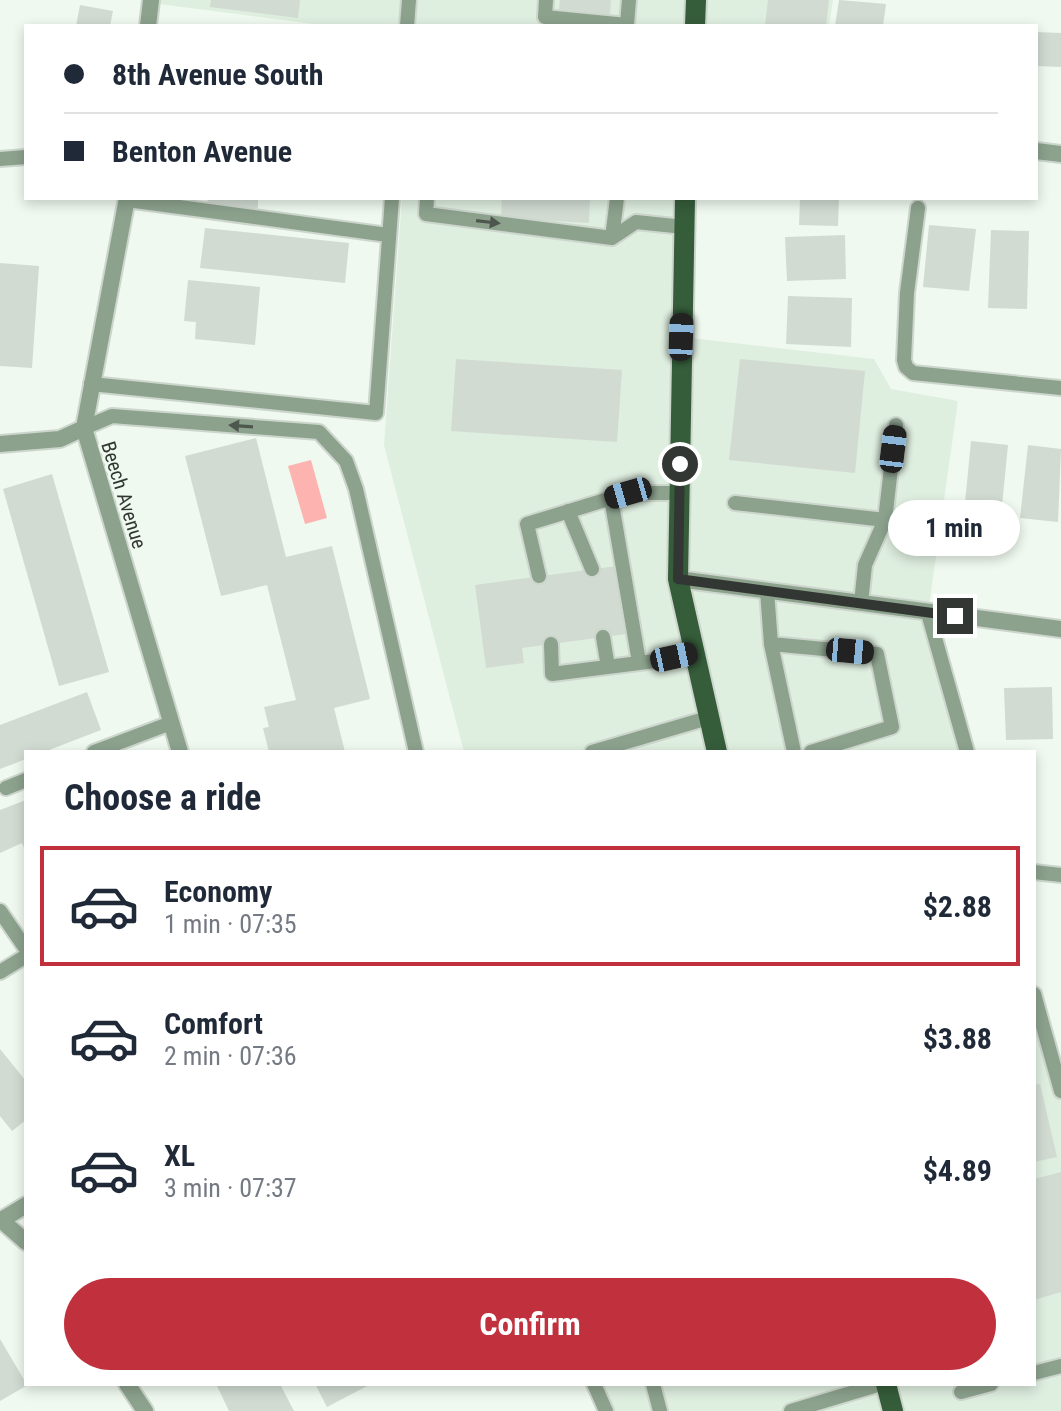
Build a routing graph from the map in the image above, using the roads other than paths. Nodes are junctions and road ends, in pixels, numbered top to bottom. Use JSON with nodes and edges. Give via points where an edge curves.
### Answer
{"nodes":[{"id":1,"x":151,"y":0,"type":"edge"},
{"id":2,"x":409,"y":0,"type":"edge"},
{"id":3,"x":546,"y":0,"type":"edge"},
{"id":4,"x":629,"y":0,"type":"edge"},
{"id":5,"x":696,"y":0,"type":"edge"},
{"id":6,"x":148,"y":24,"type":"edge"},
{"id":7,"x":407,"y":24,"type":"edge"},
{"id":8,"x":617,"y":24,"type":"edge"},
{"id":9,"x":627,"y":24,"type":"edge"},
{"id":10,"x":695,"y":24,"type":"edge"},
{"id":11,"x":1038,"y":151,"type":"edge"},
{"id":12,"x":1061,"y":154,"type":"edge"},
{"id":13,"x":24,"y":157,"type":"edge"},
{"id":14,"x":0,"y":159,"type":"edge"},
{"id":15,"x":127,"y":200,"type":"edge"},
{"id":16,"x":134,"y":200,"type":"edge"},
{"id":17,"x":392,"y":200,"type":"edge"},
{"id":18,"x":427,"y":200,"type":"edge"},
{"id":19,"x":617,"y":200,"type":"edge"},
{"id":20,"x":685,"y":200,"type":"edge"},
{"id":21,"x":918,"y":208,"type":"dead end"},
{"id":22,"x":684,"y":227,"type":"junction"},
{"id":23,"x":388,"y":235,"type":"junction"},
{"id":24,"x":612,"y":238,"type":"junction"},
{"id":25,"x":91,"y":384,"type":"junction"},
{"id":26,"x":1061,"y":388,"type":"edge"},
{"id":27,"x":896,"y":425,"type":"dead end"},
{"id":28,"x":84,"y":428,"type":"junction"},
{"id":29,"x":0,"y":444,"type":"edge"},
{"id":30,"x":679,"y":493,"type":"junction"},
{"id":31,"x":611,"y":498,"type":"junction"},
{"id":32,"x":735,"y":503,"type":"dead end"},
{"id":33,"x":568,"y":511,"type":"junction"},
{"id":34,"x":885,"y":520,"type":"junction"},
{"id":35,"x":592,"y":569,"type":"dead end"},
{"id":36,"x":539,"y":576,"type":"dead end"},
{"id":37,"x":678,"y":579,"type":"junction"},
{"id":38,"x":767,"y":591,"type":"junction"},
{"id":39,"x":861,"y":603,"type":"junction"},
{"id":40,"x":928,"y":613,"type":"junction"},
{"id":41,"x":1061,"y":629,"type":"edge"},
{"id":42,"x":603,"y":637,"type":"dead end"},
{"id":43,"x":551,"y":644,"type":"dead end"},
{"id":44,"x":771,"y":644,"type":"junction"},
{"id":45,"x":694,"y":652,"type":"junction"},
{"id":46,"x":639,"y":662,"type":"junction"},
{"id":47,"x":608,"y":667,"type":"junction"},
{"id":48,"x":708,"y":718,"type":"junction"},
{"id":49,"x":171,"y":723,"type":"junction"},
{"id":50,"x":99,"y":750,"type":"edge"},
{"id":51,"x":179,"y":750,"type":"edge"},
{"id":52,"x":416,"y":750,"type":"edge"},
{"id":53,"x":599,"y":750,"type":"edge"},
{"id":54,"x":716,"y":750,"type":"edge"},
{"id":55,"x":794,"y":750,"type":"edge"},
{"id":56,"x":817,"y":750,"type":"edge"},
{"id":57,"x":966,"y":750,"type":"edge"},
{"id":58,"x":24,"y":781,"type":"edge"},
{"id":59,"x":6,"y":788,"type":"dead end"},
{"id":60,"x":1036,"y":872,"type":"edge"},
{"id":61,"x":1061,"y":875,"type":"edge"},
{"id":62,"x":0,"y":911,"type":"edge"},
{"id":63,"x":24,"y":946,"type":"edge"},
{"id":64,"x":24,"y":957,"type":"edge"},
{"id":65,"x":0,"y":972,"type":"edge"},
{"id":66,"x":1036,"y":1001,"type":"edge"},
{"id":67,"x":1061,"y":1091,"type":"edge"},
{"id":68,"x":24,"y":1206,"type":"edge"},
{"id":69,"x":0,"y":1220,"type":"edge"},
{"id":70,"x":24,"y":1240,"type":"edge"},
{"id":71,"x":1061,"y":1366,"type":"edge"},
{"id":72,"x":1036,"y":1372,"type":"edge"},
{"id":73,"x":128,"y":1386,"type":"edge"},
{"id":74,"x":595,"y":1386,"type":"edge"},
{"id":75,"x":654,"y":1386,"type":"edge"},
{"id":76,"x":876,"y":1386,"type":"edge"},
{"id":77,"x":884,"y":1386,"type":"edge"},
{"id":78,"x":984,"y":1386,"type":"edge"},
{"id":79,"x":961,"y":1392,"type":"dead end"},
{"id":80,"x":145,"y":1411,"type":"edge"},
{"id":81,"x":606,"y":1411,"type":"edge"},
{"id":82,"x":660,"y":1411,"type":"edge"},
{"id":83,"x":791,"y":1411,"type":"edge"},
{"id":84,"x":893,"y":1411,"type":"edge"}],
"edges":[{"from":1,"to":6,"type":"street"},
{"from":2,"to":7,"type":"lane"},
{"from":3,"to":8,"type":"lane","via":[[545,17]]},
{"from":4,"to":9,"type":"lane"},
{"from":5,"to":10,"type":"main road"},
{"from":11,"to":12,"type":"street"},
{"from":13,"to":14,"type":"lane"},
{"from":15,"to":25,"type":"street","name":"Beech Avenue"},
{"from":16,"to":23,"type":"lane"},
{"from":17,"to":23,"type":"lane"},
{"from":18,"to":24,"type":"lane","one_way":true,"via":[[426,214]]},
{"from":19,"to":24,"type":"lane"},
{"from":20,"to":22,"type":"main road"},
{"from":21,"to":26,"type":"lane","via":[[907,293],[906,367],[913,373]]},
{"from":22,"to":24,"type":"lane","via":[[636,222]]},
{"from":22,"to":30,"type":"main road"},
{"from":23,"to":25,"type":"lane","via":[[376,413]]},
{"from":25,"to":28,"type":"street","name":"Beech Avenue"},
{"from":27,"to":34,"type":"lane"},
{"from":28,"to":29,"type":"street","via":[[60,439]]},
{"from":28,"to":49,"type":"street","name":"Beech Avenue"},
{"from":52,"to":28,"type":"lane","one_way":true,"via":[[356,489],[346,461],[319,432],[112,416]]},
{"from":30,"to":31,"type":"lane"},
{"from":30,"to":37,"type":"main road"},
{"from":31,"to":33,"type":"lane"},
{"from":31,"to":46,"type":"lane"},
{"from":32,"to":34,"type":"lane"},
{"from":33,"to":35,"type":"lane"},
{"from":33,"to":36,"type":"lane","via":[[527,524]]},
{"from":34,"to":39,"type":"lane","via":[[865,565]]},
{"from":37,"to":38,"type":"street"},
{"from":37,"to":45,"type":"main road"},
{"from":38,"to":39,"type":"street"},
{"from":38,"to":44,"type":"lane"},
{"from":39,"to":40,"type":"street"},
{"from":40,"to":41,"type":"street"},
{"from":40,"to":57,"type":"lane"},
{"from":42,"to":47,"type":"lane"},
{"from":43,"to":47,"type":"lane","via":[[552,674]]},
{"from":44,"to":55,"type":"lane"},
{"from":44,"to":56,"type":"lane","via":[[877,654],[892,727]]},
{"from":45,"to":46,"type":"lane"},
{"from":45,"to":48,"type":"main road"},
{"from":46,"to":47,"type":"lane"},
{"from":48,"to":53,"type":"lane"},
{"from":48,"to":54,"type":"main road"},
{"from":49,"to":50,"type":"lane"},
{"from":49,"to":51,"type":"street","name":"Beech Avenue"},
{"from":58,"to":59,"type":"lane"},
{"from":60,"to":61,"type":"lane"},
{"from":62,"to":63,"type":"lane"},
{"from":64,"to":65,"type":"lane"},
{"from":66,"to":67,"type":"lane"},
{"from":68,"to":69,"type":"street"},
{"from":69,"to":70,"type":"street"},
{"from":71,"to":72,"type":"lane"},
{"from":73,"to":80,"type":"street"},
{"from":74,"to":81,"type":"lane"},
{"from":75,"to":82,"type":"lane"},
{"from":76,"to":83,"type":"lane"},
{"from":77,"to":84,"type":"main road"},
{"from":78,"to":79,"type":"lane"}]}
